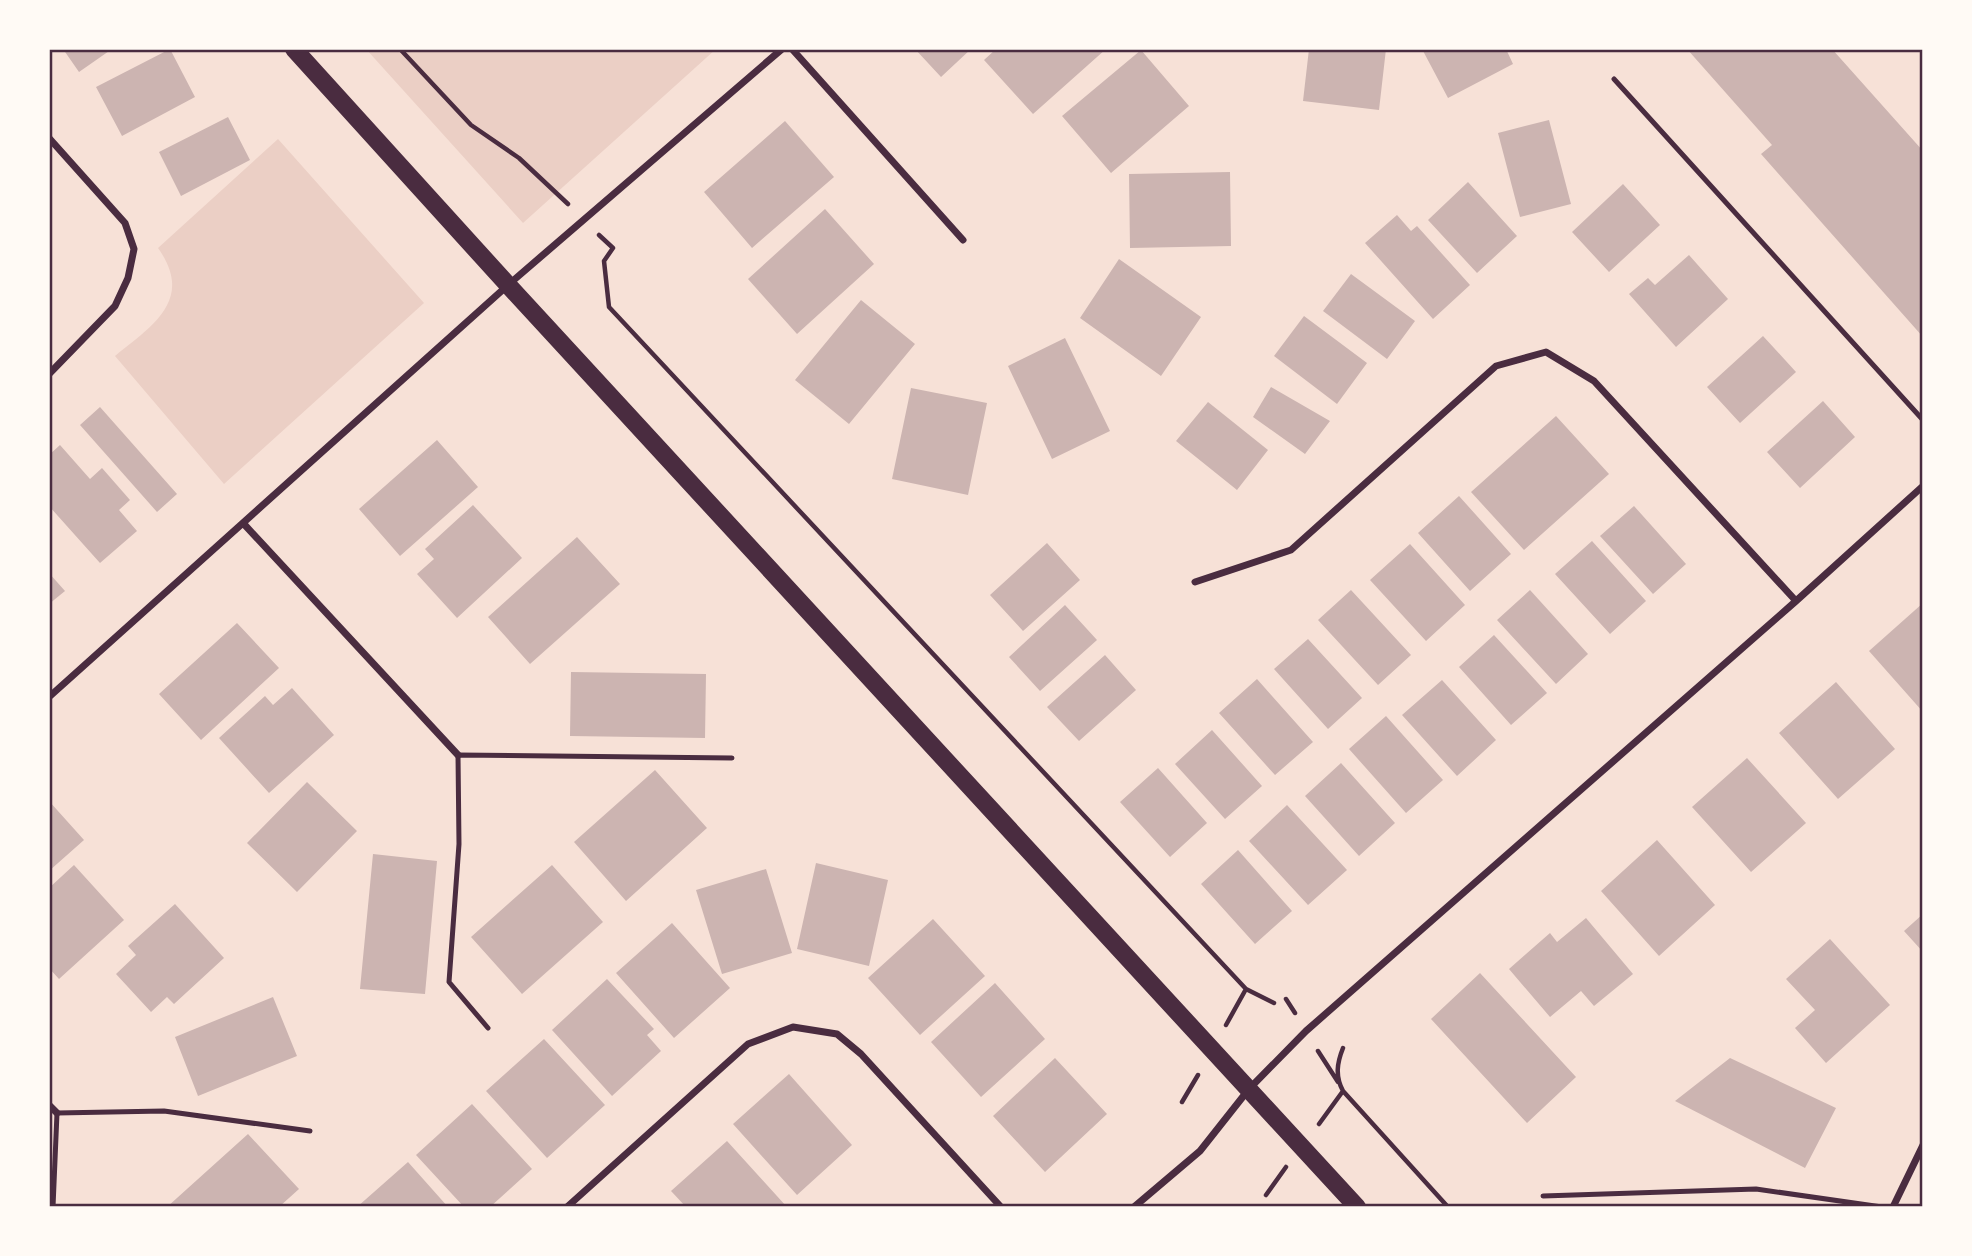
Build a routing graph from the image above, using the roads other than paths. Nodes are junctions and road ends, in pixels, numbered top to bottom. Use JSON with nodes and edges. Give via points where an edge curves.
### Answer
{"nodes":[{"id":1,"x":294,"y":49,"type":"edge"},
{"id":2,"x":782,"y":49,"type":"edge"},
{"id":3,"x":792,"y":49,"type":"edge"},
{"id":4,"x":1614,"y":79,"type":"dead end"},
{"id":5,"x":49,"y":138,"type":"edge"},
{"id":6,"x":963,"y":240,"type":"dead end"},
{"id":7,"x":508,"y":285,"type":"junction"},
{"id":8,"x":49,"y":374,"type":"edge"},
{"id":9,"x":1923,"y":420,"type":"edge"},
{"id":10,"x":1923,"y":486,"type":"edge"},
{"id":11,"x":243,"y":523,"type":"junction"},
{"id":12,"x":1195,"y":582,"type":"dead end"},
{"id":13,"x":1796,"y":601,"type":"junction"},
{"id":14,"x":49,"y":696,"type":"edge"},
{"id":15,"x":458,"y":755,"type":"junction"},
{"id":16,"x":733,"y":758,"type":"dead end"},
{"id":17,"x":488,"y":1028,"type":"dead end"},
{"id":18,"x":1250,"y":1089,"type":"junction"},
{"id":19,"x":49,"y":1105,"type":"edge"},
{"id":20,"x":57,"y":1113,"type":"junction"},
{"id":21,"x":310,"y":1131,"type":"dead end"},
{"id":22,"x":1923,"y":1145,"type":"edge"},
{"id":23,"x":1543,"y":1196,"type":"dead end"},
{"id":24,"x":54,"y":1207,"type":"edge"},
{"id":25,"x":567,"y":1207,"type":"edge"},
{"id":26,"x":1001,"y":1207,"type":"edge"},
{"id":27,"x":1135,"y":1207,"type":"edge"},
{"id":28,"x":1357,"y":1207,"type":"edge"},
{"id":29,"x":1882,"y":1207,"type":"edge"},
{"id":30,"x":1894,"y":1207,"type":"edge"}],
"edges":[{"from":1,"to":7,"type":"main road"},
{"from":2,"to":7,"type":"street"},
{"from":3,"to":6,"type":"street"},
{"from":4,"to":9,"type":"lane"},
{"from":5,"to":8,"type":"street","via":[[125,223],[135,249],[115,306]]},
{"from":7,"to":11,"type":"street"},
{"from":7,"to":18,"type":"main road"},
{"from":10,"to":13,"type":"street"},
{"from":11,"to":14,"type":"street"},
{"from":11,"to":15,"type":"street"},
{"from":12,"to":13,"type":"street","via":[[1291,550],[1496,366],[1546,352],[1594,381]]},
{"from":13,"to":18,"type":"street","via":[[1306,1031]]},
{"from":15,"to":16,"type":"lane"},
{"from":15,"to":17,"type":"lane","via":[[459,844],[449,982]]},
{"from":18,"to":27,"type":"street","via":[[1200,1151]]},
{"from":18,"to":28,"type":"main road"},
{"from":19,"to":20,"type":"street"},
{"from":20,"to":21,"type":"lane","via":[[164,1111]]},
{"from":20,"to":24,"type":"lane"},
{"from":22,"to":30,"type":"street"},
{"from":23,"to":29,"type":"lane","via":[[1756,1189]]},
{"from":25,"to":26,"type":"street","via":[[748,1044],[793,1027],[837,1034],[861,1054]]}]}
